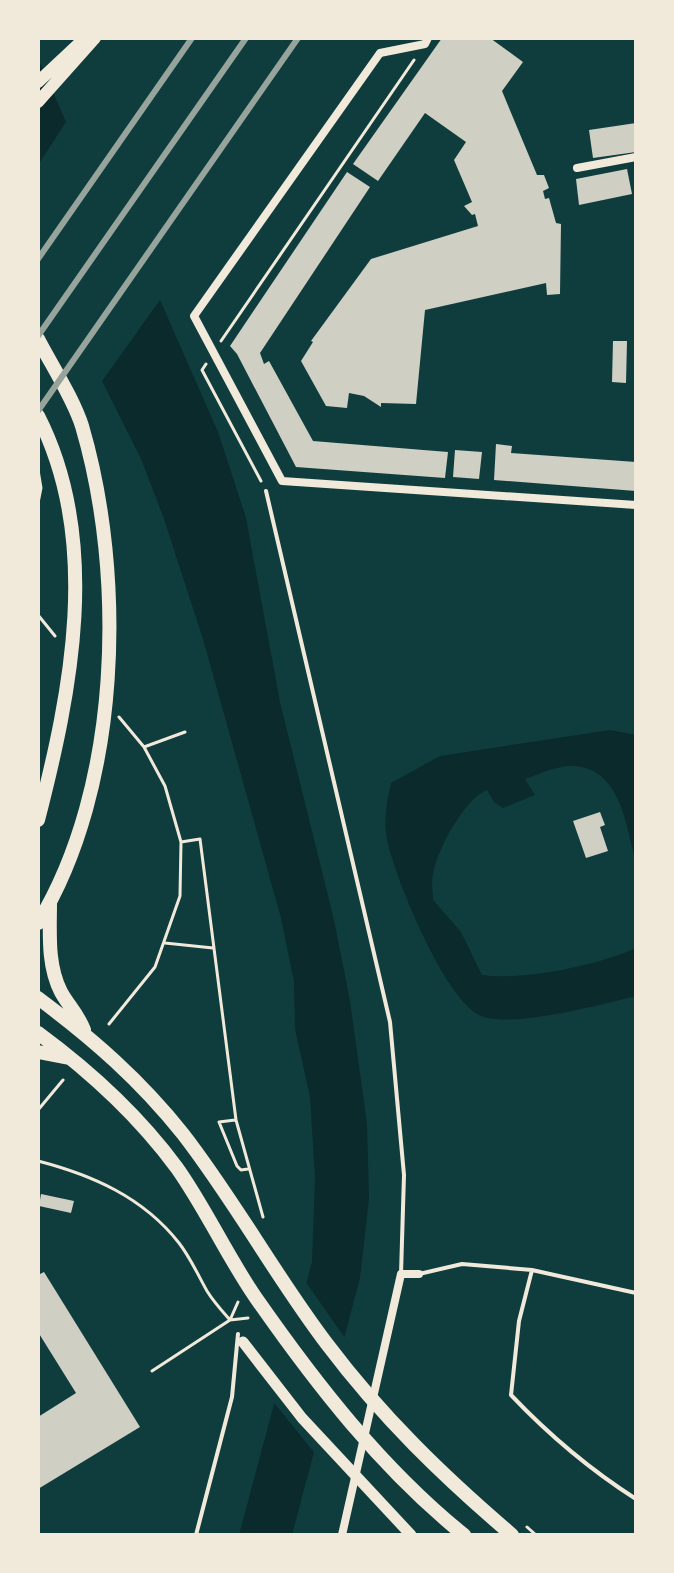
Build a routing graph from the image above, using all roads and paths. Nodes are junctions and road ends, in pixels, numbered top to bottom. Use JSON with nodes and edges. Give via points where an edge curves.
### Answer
{"nodes":[{"id":1,"x":85,"y":38,"type":"edge"},
{"id":2,"x":95,"y":38,"type":"edge"},
{"id":3,"x":427,"y":41,"type":"edge"},
{"id":4,"x":58,"y":72,"type":"junction"},
{"id":5,"x":38,"y":82,"type":"edge"},
{"id":6,"x":38,"y":102,"type":"edge"},
{"id":7,"x":636,"y":157,"type":"edge"},
{"id":8,"x":577,"y":168,"type":"dead end"},
{"id":9,"x":38,"y":339,"type":"edge"},
{"id":10,"x":213,"y":353,"type":"junction"},
{"id":11,"x":38,"y":416,"type":"edge"},
{"id":12,"x":38,"y":470,"type":"edge"},
{"id":13,"x":266,"y":491,"type":"joint"},
{"id":14,"x":38,"y":503,"type":"edge"},
{"id":15,"x":636,"y":505,"type":"edge"},
{"id":16,"x":38,"y":615,"type":"edge"},
{"id":17,"x":55,"y":636,"type":"dead end"},
{"id":18,"x":116,"y":713,"type":"dead end"},
{"id":19,"x":185,"y":732,"type":"dead end"},
{"id":20,"x":144,"y":747,"type":"junction"},
{"id":21,"x":38,"y":820,"type":"edge"},
{"id":22,"x":181,"y":842,"type":"junction"},
{"id":23,"x":50,"y":902,"type":"junction"},
{"id":24,"x":38,"y":923,"type":"edge"},
{"id":25,"x":164,"y":942,"type":"junction"},
{"id":26,"x":213,"y":948,"type":"junction"},
{"id":27,"x":38,"y":998,"type":"edge"},
{"id":28,"x":109,"y":1024,"type":"dead end"},
{"id":29,"x":38,"y":1033,"type":"edge"},
{"id":30,"x":86,"y":1033,"type":"junction"},
{"id":31,"x":38,"y":1052,"type":"edge"},
{"id":32,"x":73,"y":1059,"type":"junction"},
{"id":33,"x":63,"y":1080,"type":"dead end"},
{"id":34,"x":38,"y":1110,"type":"edge"},
{"id":35,"x":236,"y":1120,"type":"junction"},
{"id":36,"x":38,"y":1161,"type":"edge"},
{"id":37,"x":248,"y":1169,"type":"junction"},
{"id":38,"x":266,"y":1224,"type":"dead end"},
{"id":39,"x":532,"y":1270,"type":"junction"},
{"id":40,"x":401,"y":1274,"type":"junction"},
{"id":41,"x":419,"y":1274,"type":"joint"},
{"id":42,"x":636,"y":1293,"type":"edge"},
{"id":43,"x":239,"y":1298,"type":"dead end"},
{"id":44,"x":249,"y":1318,"type":"dead end"},
{"id":45,"x":230,"y":1320,"type":"junction"},
{"id":46,"x":240,"y":1338,"type":"joint"},
{"id":47,"x":152,"y":1371,"type":"dead end"},
{"id":48,"x":636,"y":1499,"type":"edge"},
{"id":49,"x":196,"y":1535,"type":"edge"},
{"id":50,"x":342,"y":1535,"type":"edge"},
{"id":51,"x":411,"y":1535,"type":"edge"},
{"id":52,"x":464,"y":1535,"type":"edge"},
{"id":53,"x":512,"y":1535,"type":"edge"}],
"edges":[{"from":1,"to":4,"type":"main road"},
{"from":2,"to":4,"type":"main road"},
{"from":3,"to":10,"type":"path"},
{"from":3,"to":10,"type":"street","via":[[380,53],[194,316]]},
{"from":4,"to":5,"type":"main road"},
{"from":4,"to":6,"type":"main road"},
{"from":7,"to":8,"type":"street"},
{"from":9,"to":23,"type":"main road","via":[[81,424],[98,496],[109,607],[108,678],[97,765],[75,842]]},
{"from":10,"to":13,"type":"path","via":[[202,370]]},
{"from":10,"to":15,"type":"street","via":[[282,481]]},
{"from":11,"to":21,"type":"main road","via":[[63,485],[75,559],[75,617],[61,732]]},
{"from":12,"to":14,"type":"path"},
{"from":13,"to":40,"type":"lane","via":[[390,1022],[404,1175]]},
{"from":16,"to":17,"type":"path"},
{"from":18,"to":20,"type":"path"},
{"from":19,"to":20,"type":"path"},
{"from":20,"to":22,"type":"path","via":[[165,786]]},
{"from":22,"to":25,"type":"path","via":[[180,896]]},
{"from":22,"to":26,"type":"path","via":[[200,839]]},
{"from":23,"to":24,"type":"main road"},
{"from":23,"to":30,"type":"main road","via":[[53,966],[61,992]]},
{"from":25,"to":26,"type":"path"},
{"from":25,"to":28,"type":"path","via":[[155,967]]},
{"from":26,"to":35,"type":"path"},
{"from":27,"to":30,"type":"main road"},
{"from":29,"to":32,"type":"main road"},
{"from":30,"to":53,"type":"main road","via":[[183,1134],[327,1343],[401,1434]]},
{"from":31,"to":32,"type":"main road"},
{"from":32,"to":52,"type":"main road","via":[[115,1096],[178,1170],[255,1296],[316,1380],[391,1471]]},
{"from":33,"to":34,"type":"path"},
{"from":35,"to":37,"type":"path"},
{"from":35,"to":37,"type":"path","via":[[219,1122],[237,1166]]},
{"from":36,"to":45,"type":"path","via":[[98,1179],[152,1215],[180,1244]]},
{"from":37,"to":38,"type":"path"},
{"from":39,"to":41,"type":"lane","via":[[462,1264]]},
{"from":39,"to":42,"type":"lane"},
{"from":39,"to":48,"type":"lane","via":[[519,1321],[511,1395],[597,1474]]},
{"from":40,"to":41,"type":"street"},
{"from":40,"to":50,"type":"street"},
{"from":43,"to":45,"type":"path"},
{"from":44,"to":45,"type":"path"},
{"from":45,"to":47,"type":"path"},
{"from":46,"to":49,"type":"lane","via":[[232,1397]]},
{"from":46,"to":51,"type":"street","via":[[302,1418]]}]}
